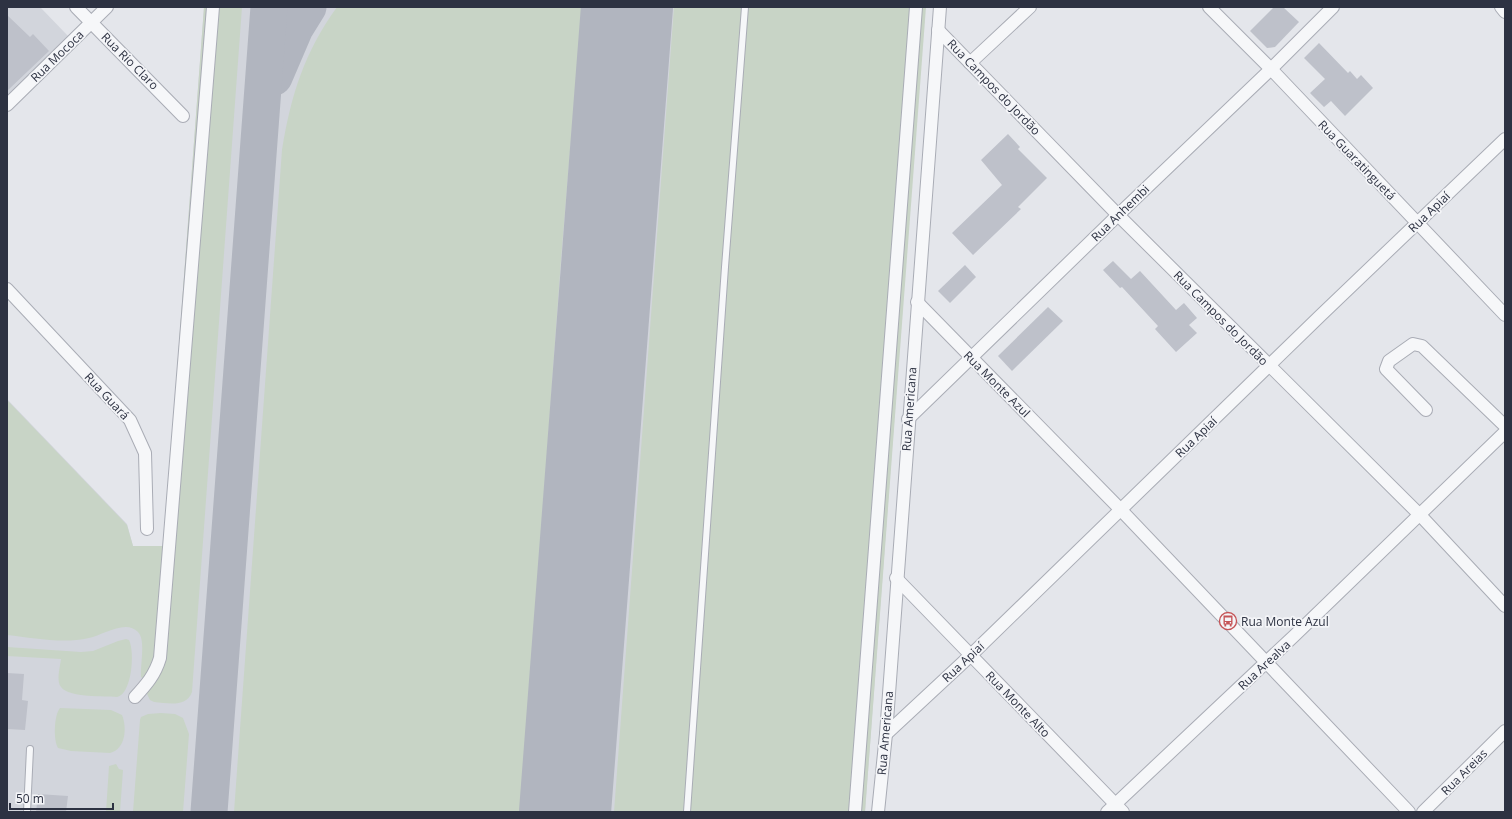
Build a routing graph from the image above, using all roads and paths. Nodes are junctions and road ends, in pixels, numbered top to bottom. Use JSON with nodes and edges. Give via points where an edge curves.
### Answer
{"nodes":[{"id":1,"x":76,"y":7,"type":"edge"},
{"id":2,"x":107,"y":7,"type":"edge"},
{"id":3,"x":214,"y":7,"type":"edge"},
{"id":4,"x":745,"y":7,"type":"edge"},
{"id":5,"x":916,"y":7,"type":"edge"},
{"id":6,"x":940,"y":7,"type":"edge"},
{"id":7,"x":1030,"y":7,"type":"edge"},
{"id":8,"x":1209,"y":7,"type":"edge"},
{"id":9,"x":1333,"y":7,"type":"edge"},
{"id":10,"x":1501,"y":7,"type":"edge"},
{"id":11,"x":1505,"y":12,"type":"edge"},
{"id":12,"x":91,"y":22,"type":"junction"},
{"id":13,"x":938,"y":30,"type":"junction"},
{"id":14,"x":970,"y":63,"type":"junction"},
{"id":15,"x":1271,"y":69,"type":"junction"},
{"id":16,"x":7,"y":105,"type":"edge"},
{"id":17,"x":183,"y":116,"type":"dead end"},
{"id":18,"x":1505,"y":139,"type":"edge"},
{"id":19,"x":1118,"y":215,"type":"junction"},
{"id":20,"x":1417,"y":223,"type":"junction"},
{"id":21,"x":7,"y":289,"type":"edge"},
{"id":22,"x":917,"y":302,"type":"junction"},
{"id":23,"x":1505,"y":314,"type":"edge"},
{"id":24,"x":971,"y":358,"type":"junction"},
{"id":25,"x":1269,"y":366,"type":"junction"},
{"id":26,"x":1426,"y":410,"type":"dead end"},
{"id":27,"x":908,"y":419,"type":"junction"},
{"id":28,"x":1505,"y":426,"type":"edge"},
{"id":29,"x":1505,"y":432,"type":"edge"},
{"id":30,"x":1121,"y":510,"type":"junction"},
{"id":31,"x":1420,"y":515,"type":"junction"},
{"id":32,"x":147,"y":529,"type":"dead end"},
{"id":33,"x":896,"y":578,"type":"junction"},
{"id":34,"x":1505,"y":606,"type":"edge"},
{"id":35,"x":970,"y":656,"type":"junction"},
{"id":36,"x":1267,"y":661,"type":"junction"},
{"id":37,"x":135,"y":697,"type":"dead end"},
{"id":38,"x":1505,"y":731,"type":"edge"},
{"id":39,"x":886,"y":734,"type":"junction"},
{"id":40,"x":30,"y":749,"type":"dead end"},
{"id":41,"x":1115,"y":809,"type":"edge"},
{"id":42,"x":27,"y":812,"type":"edge"},
{"id":43,"x":686,"y":812,"type":"edge"},
{"id":44,"x":856,"y":812,"type":"edge"},
{"id":45,"x":878,"y":812,"type":"edge"},
{"id":46,"x":1410,"y":812,"type":"edge"},
{"id":47,"x":1423,"y":812,"type":"edge"}],
"edges":[{"from":1,"to":12,"type":"street","name":"Rua Rio Claro"},
{"from":2,"to":12,"type":"street","name":"Rua Mococa"},
{"from":3,"to":37,"type":"street","via":[[160,658],[151,680]]},
{"from":4,"to":43,"type":"lane"},
{"from":5,"to":44,"type":"street"},
{"from":6,"to":13,"type":"street","name":"Rua Americana"},
{"from":7,"to":14,"type":"street"},
{"from":8,"to":15,"type":"street","name":"Rua Guaratinguetá"},
{"from":9,"to":15,"type":"street","name":"Rua Anhembi"},
{"from":10,"to":11,"type":"street"},
{"from":12,"to":16,"type":"street","name":"Rua Mococa"},
{"from":12,"to":17,"type":"street","name":"Rua Rio Claro"},
{"from":13,"to":14,"type":"street","name":"Rua Campos do Jordão"},
{"from":13,"to":22,"type":"street","name":"Rua Americana"},
{"from":14,"to":19,"type":"street","name":"Rua Campos do Jordão"},
{"from":15,"to":19,"type":"street","name":"Rua Anhembi"},
{"from":15,"to":20,"type":"street","name":"Rua Guaratinguetá"},
{"from":18,"to":20,"type":"street","name":"Rua Apiaí"},
{"from":19,"to":24,"type":"street","name":"Rua Anhembi"},
{"from":19,"to":25,"type":"street","name":"Rua Campos do Jordão"},
{"from":20,"to":23,"type":"street","name":"Rua Guaratinguetá"},
{"from":20,"to":25,"type":"street","name":"Rua Apiaí"},
{"from":21,"to":32,"type":"street","name":"Rua Guará","via":[[130,420],[145,452]]},
{"from":22,"to":24,"type":"street","name":"Rua Monte Azul"},
{"from":22,"to":27,"type":"street","name":"Rua Americana"},
{"from":24,"to":27,"type":"street","name":"Rua Anhembi"},
{"from":24,"to":30,"type":"street","name":"Rua Monte Azul"},
{"from":25,"to":30,"type":"street","name":"Rua Apiaí"},
{"from":25,"to":31,"type":"street","name":"Rua Campos do Jordão"},
{"from":26,"to":28,"type":"street","via":[[1386,369],[1389,361],[1412,344],[1422,346]]},
{"from":27,"to":33,"type":"street","name":"Rua Americana"},
{"from":29,"to":31,"type":"street","name":"Rua Arealva"},
{"from":30,"to":35,"type":"street","name":"Rua Apiaí"},
{"from":30,"to":36,"type":"street","name":"Rua Monte Azul"},
{"from":31,"to":34,"type":"street","name":"Rua Campos do Jordão"},
{"from":31,"to":36,"type":"street","name":"Rua Arealva"},
{"from":33,"to":35,"type":"street","name":"Rua Monte Alto"},
{"from":33,"to":39,"type":"street","name":"Rua Americana"},
{"from":35,"to":39,"type":"street","name":"Rua Apiaí"},
{"from":35,"to":41,"type":"street","name":"Rua Monte Alto"},
{"from":36,"to":41,"type":"street","name":"Rua Arealva"},
{"from":36,"to":46,"type":"street","name":"Rua Monte Azul"},
{"from":38,"to":47,"type":"street","name":"Rua Areias"},
{"from":39,"to":45,"type":"street","name":"Rua Americana"},
{"from":40,"to":42,"type":"lane"}]}
